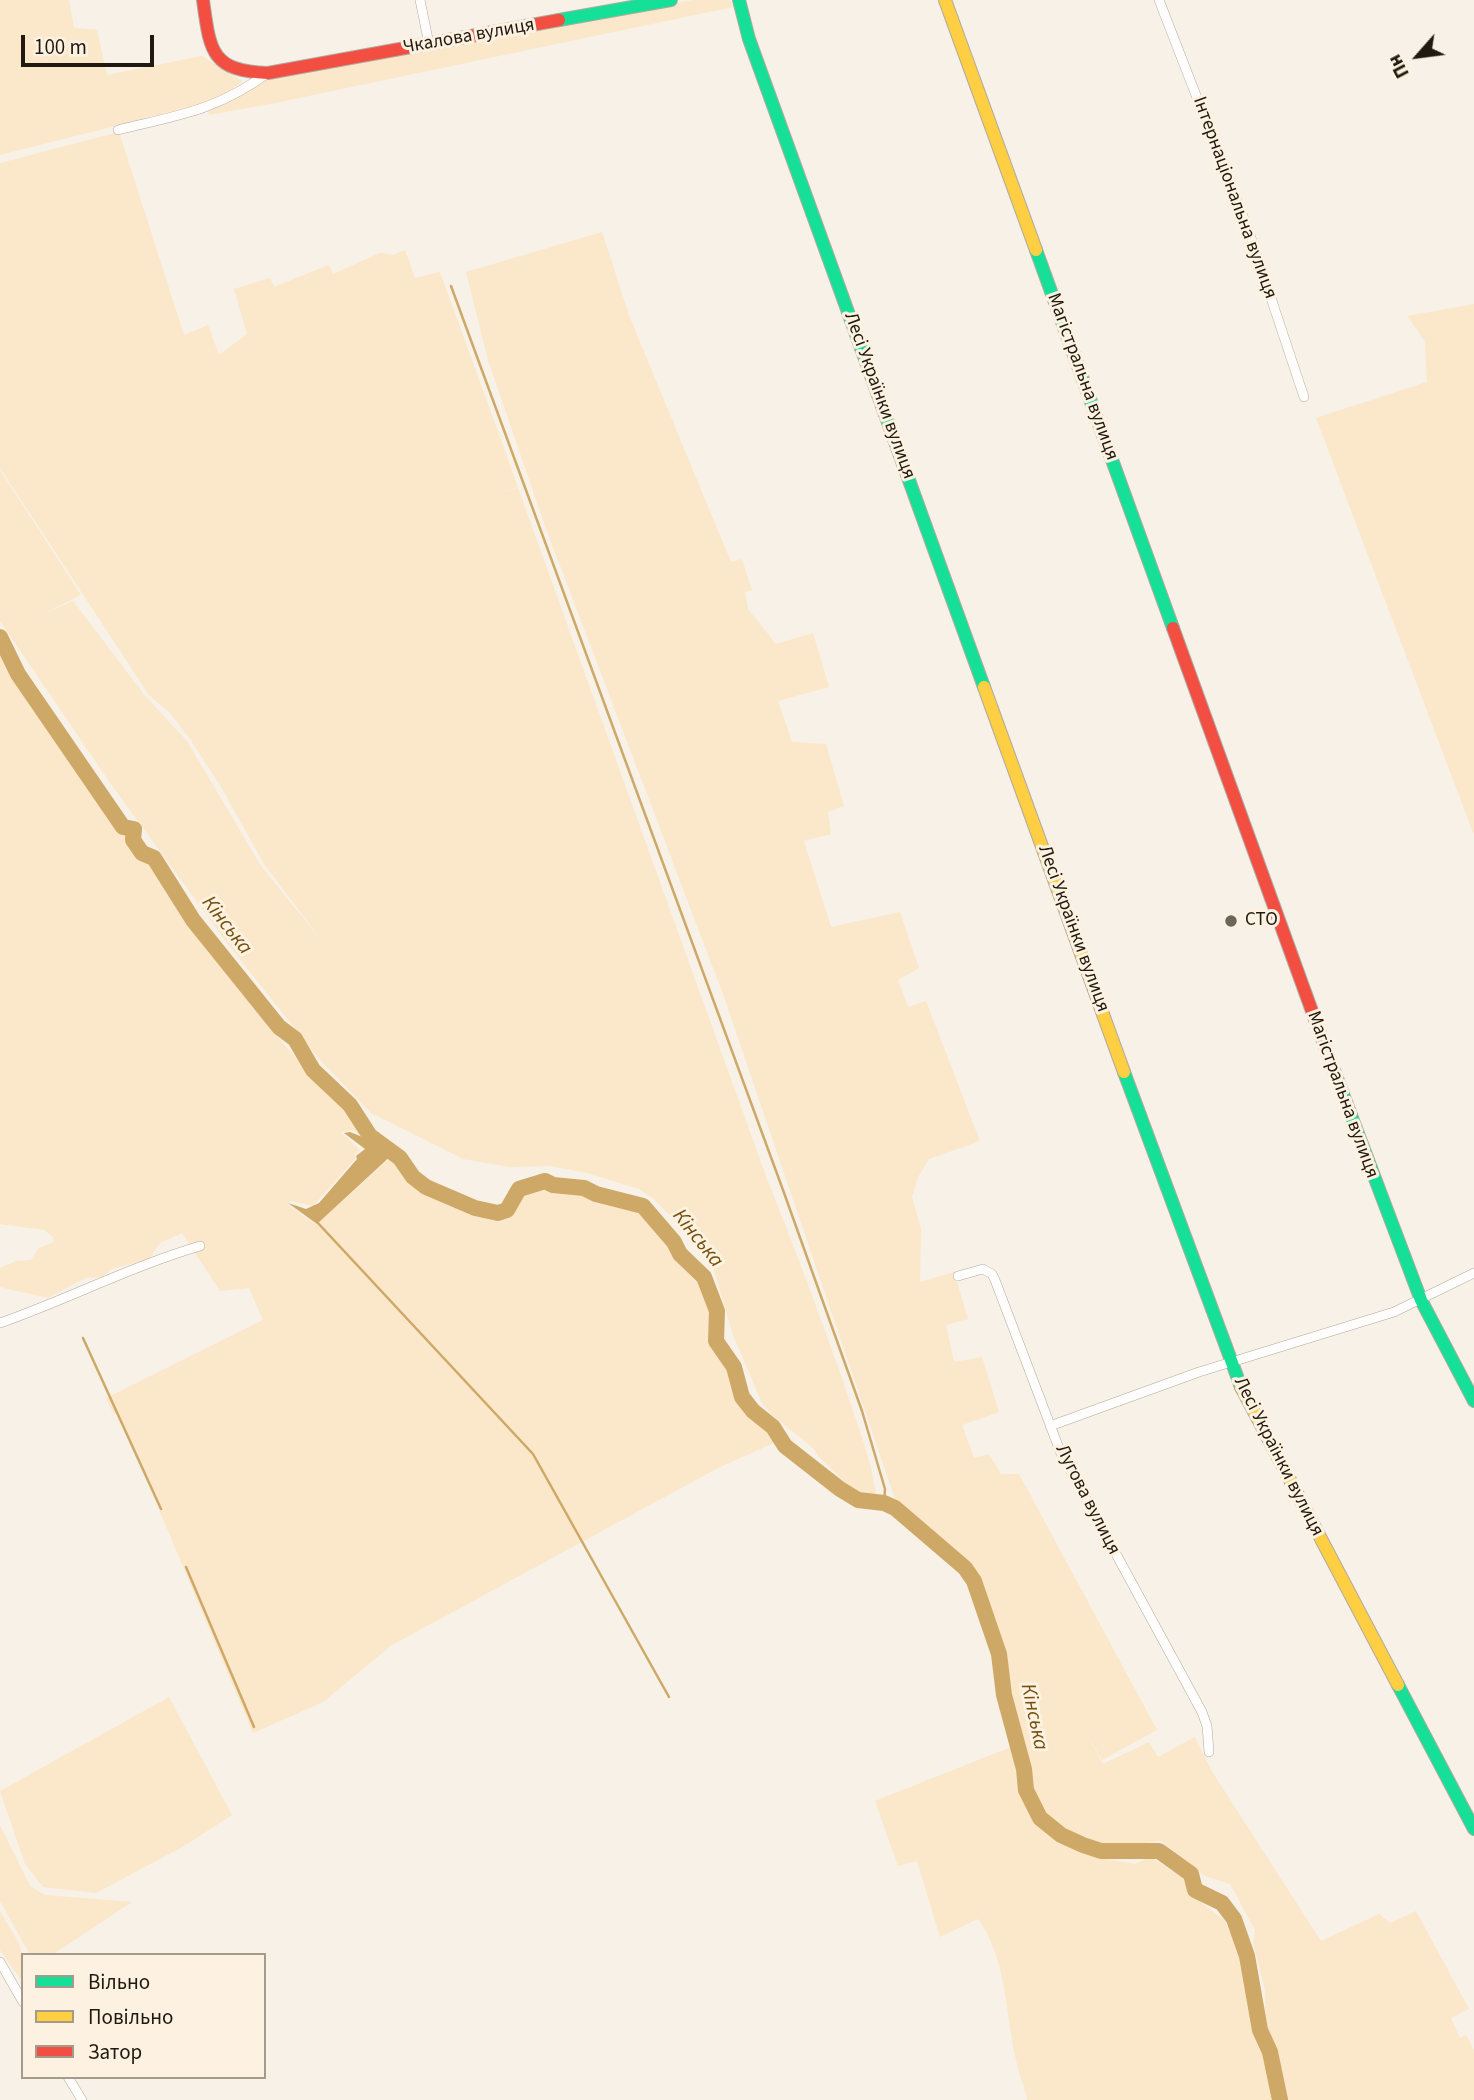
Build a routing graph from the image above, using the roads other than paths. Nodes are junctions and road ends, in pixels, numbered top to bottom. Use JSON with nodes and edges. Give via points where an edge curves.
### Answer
{"nodes":[{"id":1,"x":203,"y":0,"type":"edge"},
{"id":2,"x":420,"y":0,"type":"edge"},
{"id":3,"x":671,"y":0,"type":"edge"},
{"id":4,"x":739,"y":0,"type":"edge"},
{"id":5,"x":945,"y":0,"type":"edge"},
{"id":6,"x":1159,"y":0,"type":"edge"},
{"id":7,"x":648,"y":2,"type":"edge"},
{"id":8,"x":429,"y":44,"type":"junction"},
{"id":9,"x":268,"y":74,"type":"junction"},
{"id":10,"x":118,"y":130,"type":"dead end"},
{"id":11,"x":1304,"y":397,"type":"dead end"},
{"id":12,"x":201,"y":1246,"type":"dead end"},
{"id":13,"x":1474,"y":1273,"type":"edge"},
{"id":14,"x":958,"y":1276,"type":"dead end"},
{"id":15,"x":1421,"y":1300,"type":"junction"},
{"id":16,"x":0,"y":1323,"type":"edge"},
{"id":17,"x":1230,"y":1363,"type":"junction"},
{"id":18,"x":1474,"y":1401,"type":"edge"},
{"id":19,"x":1050,"y":1426,"type":"junction"},
{"id":20,"x":1209,"y":1752,"type":"dead end"},
{"id":21,"x":1474,"y":1829,"type":"edge"},
{"id":22,"x":0,"y":1962,"type":"edge"},
{"id":23,"x":21,"y":1999,"type":"edge"},
{"id":24,"x":69,"y":2079,"type":"edge"},
{"id":25,"x":82,"y":2100,"type":"edge"}],
"edges":[{"from":1,"to":9,"type":"street","name":"Чкалова вулиця","via":[[209,49],[240,74]]},
{"from":2,"to":8,"type":"street"},
{"from":3,"to":7,"type":"street","name":"Чкалова вулиця"},
{"from":4,"to":17,"type":"street","name":"Лесі Українки вулиця","via":[[758,65]]},
{"from":5,"to":15,"type":"street","name":"Магістральна вулиця","via":[[1369,1169]]},
{"from":6,"to":11,"type":"street","name":"Інтернаціональна вулиця","via":[[1248,229]]},
{"from":7,"to":8,"type":"street","name":"Чкалова вулиця"},
{"from":8,"to":9,"type":"street","name":"Чкалова вулиця"},
{"from":9,"to":10,"type":"street","name":"Чкалова вулиця","via":[[238,95],[206,109]]},
{"from":12,"to":16,"type":"street","via":[[152,1261]]},
{"from":13,"to":15,"type":"street"},
{"from":14,"to":19,"type":"street","name":"Лугова вулиця","via":[[983,1269],[992,1273]]},
{"from":15,"to":17,"type":"street"},
{"from":15,"to":18,"type":"street","name":"Магістральна вулиця"},
{"from":17,"to":19,"type":"street"},
{"from":17,"to":21,"type":"street","name":"Лесі Українки вулиця"},
{"from":19,"to":20,"type":"street","name":"Лугова вулиця","via":[[1083,1497],[1202,1712]]},
{"from":22,"to":23,"type":"street"},
{"from":24,"to":25,"type":"street"}]}
